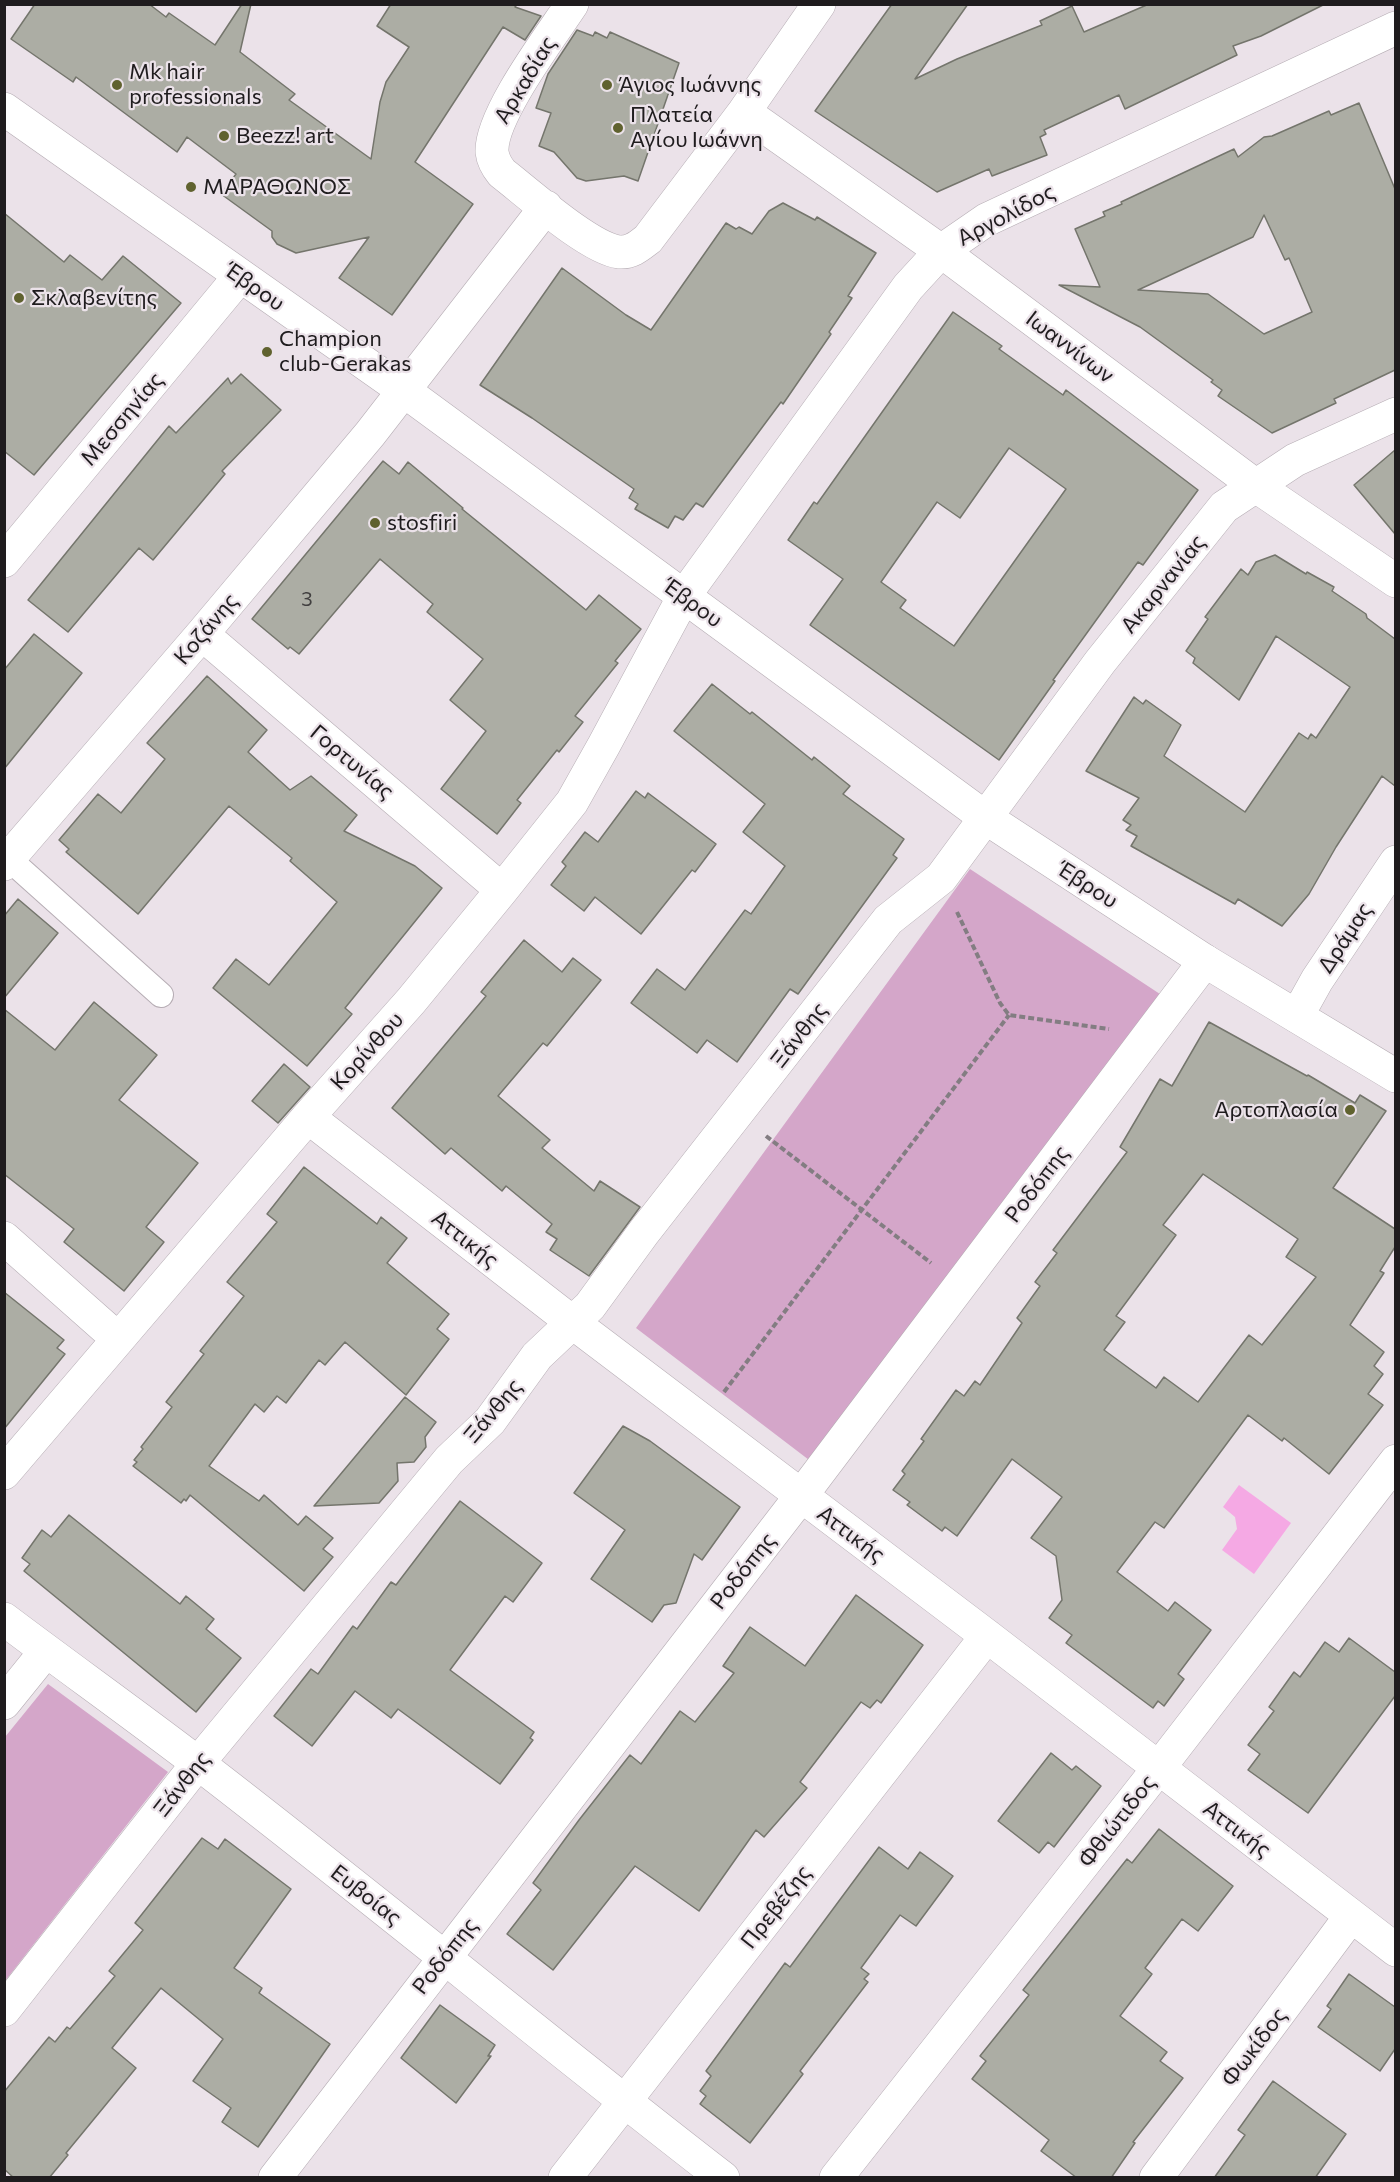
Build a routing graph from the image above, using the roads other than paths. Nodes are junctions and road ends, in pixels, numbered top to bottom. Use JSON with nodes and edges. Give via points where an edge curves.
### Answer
{"nodes":[{"id":1,"x":572,"y":4,"type":"edge"},
{"id":2,"x":819,"y":4,"type":"edge"},
{"id":3,"x":1385,"y":4,"type":"edge"},
{"id":4,"x":1395,"y":27,"type":"edge"},
{"id":5,"x":4,"y":109,"type":"edge"},
{"id":6,"x":744,"y":112,"type":"junction"},
{"id":7,"x":546,"y":207,"type":"junction"},
{"id":8,"x":941,"y":251,"type":"junction"},
{"id":9,"x":240,"y":276,"type":"junction"},
{"id":10,"x":403,"y":390,"type":"junction"},
{"id":11,"x":1395,"y":414,"type":"edge"},
{"id":12,"x":1256,"y":486,"type":"junction"},
{"id":13,"x":4,"y":561,"type":"edge"},
{"id":14,"x":1395,"y":581,"type":"edge"},
{"id":15,"x":684,"y":596,"type":"junction"},
{"id":16,"x":202,"y":634,"type":"junction"},
{"id":17,"x":986,"y":818,"type":"junction"},
{"id":18,"x":7,"y":861,"type":"edge"},
{"id":19,"x":1395,"y":862,"type":"edge"},
{"id":20,"x":502,"y":890,"type":"junction"},
{"id":21,"x":1205,"y":961,"type":"junction"},
{"id":22,"x":161,"y":994,"type":"dead end"},
{"id":23,"x":1297,"y":1016,"type":"junction"},
{"id":24,"x":1395,"y":1076,"type":"edge"},
{"id":25,"x":308,"y":1117,"type":"junction"},
{"id":26,"x":4,"y":1238,"type":"edge"},
{"id":27,"x":572,"y":1322,"type":"junction"},
{"id":28,"x":118,"y":1339,"type":"junction"},
{"id":29,"x":1395,"y":1461,"type":"edge"},
{"id":30,"x":4,"y":1473,"type":"edge"},
{"id":31,"x":801,"y":1496,"type":"junction"},
{"id":32,"x":4,"y":1620,"type":"edge"},
{"id":33,"x":987,"y":1636,"type":"junction"},
{"id":34,"x":46,"y":1651,"type":"junction"},
{"id":35,"x":4,"y":1703,"type":"edge"},
{"id":36,"x":198,"y":1763,"type":"junction"},
{"id":37,"x":1158,"y":1769,"type":"junction"},
{"id":38,"x":1352,"y":1916,"type":"junction"},
{"id":39,"x":1395,"y":1950,"type":"edge"},
{"id":40,"x":444,"y":1956,"type":"junction"},
{"id":41,"x":4,"y":2010,"type":"edge"},
{"id":42,"x":624,"y":2102,"type":"junction"},
{"id":43,"x":275,"y":2178,"type":"edge"},
{"id":44,"x":566,"y":2178,"type":"edge"},
{"id":45,"x":723,"y":2178,"type":"edge"},
{"id":46,"x":836,"y":2178,"type":"edge"},
{"id":47,"x":1156,"y":2178,"type":"edge"}],
"edges":[{"from":1,"to":7,"type":"street","name":"Αρκαδίας","via":[[522,79],[496,128],[492,152],[502,173]]},
{"from":2,"to":6,"type":"street","name":"Αρκαδίας"},
{"from":3,"to":4,"type":"street"},
{"from":4,"to":8,"type":"street","name":"Αργολίδος","via":[[986,220]]},
{"from":5,"to":9,"type":"street","name":"Έβρου"},
{"from":6,"to":7,"type":"street","name":"Αρκαδίας","via":[[648,239],[636,249],[620,252],[602,247]]},
{"from":6,"to":8,"type":"street","name":"Ιωαννίνων"},
{"from":7,"to":10,"type":"street"},
{"from":8,"to":12,"type":"street","name":"Ιωαννίνων"},
{"from":8,"to":15,"type":"street","name":"Αργολίδος","via":[[909,287]]},
{"from":9,"to":10,"type":"street","name":"Έβρου"},
{"from":9,"to":13,"type":"street","name":"Μεσσηνίας"},
{"from":10,"to":15,"type":"street","name":"Έβρου"},
{"from":10,"to":16,"type":"street","name":"Κοζάνης"},
{"from":11,"to":12,"type":"street","name":"Ακαρνανίας","via":[[1295,460]]},
{"from":12,"to":14,"type":"street","name":"Ιωαννίνων"},
{"from":12,"to":17,"type":"street","name":"Ακαρνανίας","via":[[1224,507],[1100,662]]},
{"from":15,"to":17,"type":"street","name":"Έβρου"},
{"from":15,"to":20,"type":"street","name":"Κορίνθου","via":[[572,801]]},
{"from":16,"to":18,"type":"street","name":"Κοζάνης"},
{"from":16,"to":20,"type":"street","name":"Γορτυνίας"},
{"from":17,"to":21,"type":"street","name":"Έβρου"},
{"from":17,"to":27,"type":"street","name":"Ξάνθης","via":[[941,878],[888,920],[590,1306]]},
{"from":18,"to":22,"type":"lane"},
{"from":19,"to":23,"type":"street","name":"Δράμας"},
{"from":20,"to":25,"type":"street","name":"Κορίνθου"},
{"from":21,"to":23,"type":"street","name":"Έβρου"},
{"from":21,"to":31,"type":"street","name":"Ροδόπης"},
{"from":23,"to":24,"type":"street","name":"Έβρου"},
{"from":25,"to":27,"type":"street","name":"Αττικής"},
{"from":25,"to":28,"type":"street","name":"Κορίνθου"},
{"from":26,"to":28,"type":"street"},
{"from":27,"to":31,"type":"street","name":"Αττικής"},
{"from":27,"to":36,"type":"street","name":"Ξάνθης","via":[[537,1356],[490,1421],[449,1460]]},
{"from":28,"to":30,"type":"street","name":"Κορίνθου"},
{"from":29,"to":37,"type":"street","name":"Φθιώτιδος"},
{"from":31,"to":33,"type":"street","name":"Αττικής"},
{"from":31,"to":40,"type":"street","name":"Ροδόπης"},
{"from":32,"to":34,"type":"street","name":"Ευβοίας"},
{"from":33,"to":37,"type":"street","name":"Αττικής"},
{"from":33,"to":42,"type":"street","name":"Πρεβέζης"},
{"from":34,"to":35,"type":"street"},
{"from":34,"to":36,"type":"street","name":"Ευβοίας"},
{"from":36,"to":40,"type":"street","name":"Ευβοίας"},
{"from":36,"to":41,"type":"street","name":"Ξάνθης"},
{"from":37,"to":38,"type":"street","name":"Αττικής"},
{"from":37,"to":46,"type":"street","name":"Φθιώτιδος"},
{"from":38,"to":39,"type":"street","name":"Αττικής"},
{"from":38,"to":47,"type":"street","name":"Φωκίδος"},
{"from":40,"to":42,"type":"street","name":"Ευβοίας"},
{"from":40,"to":43,"type":"street","name":"Ροδόπης"},
{"from":42,"to":44,"type":"street","name":"Πρεβέζης"},
{"from":42,"to":45,"type":"street","name":"Ευβοίας"}]}
